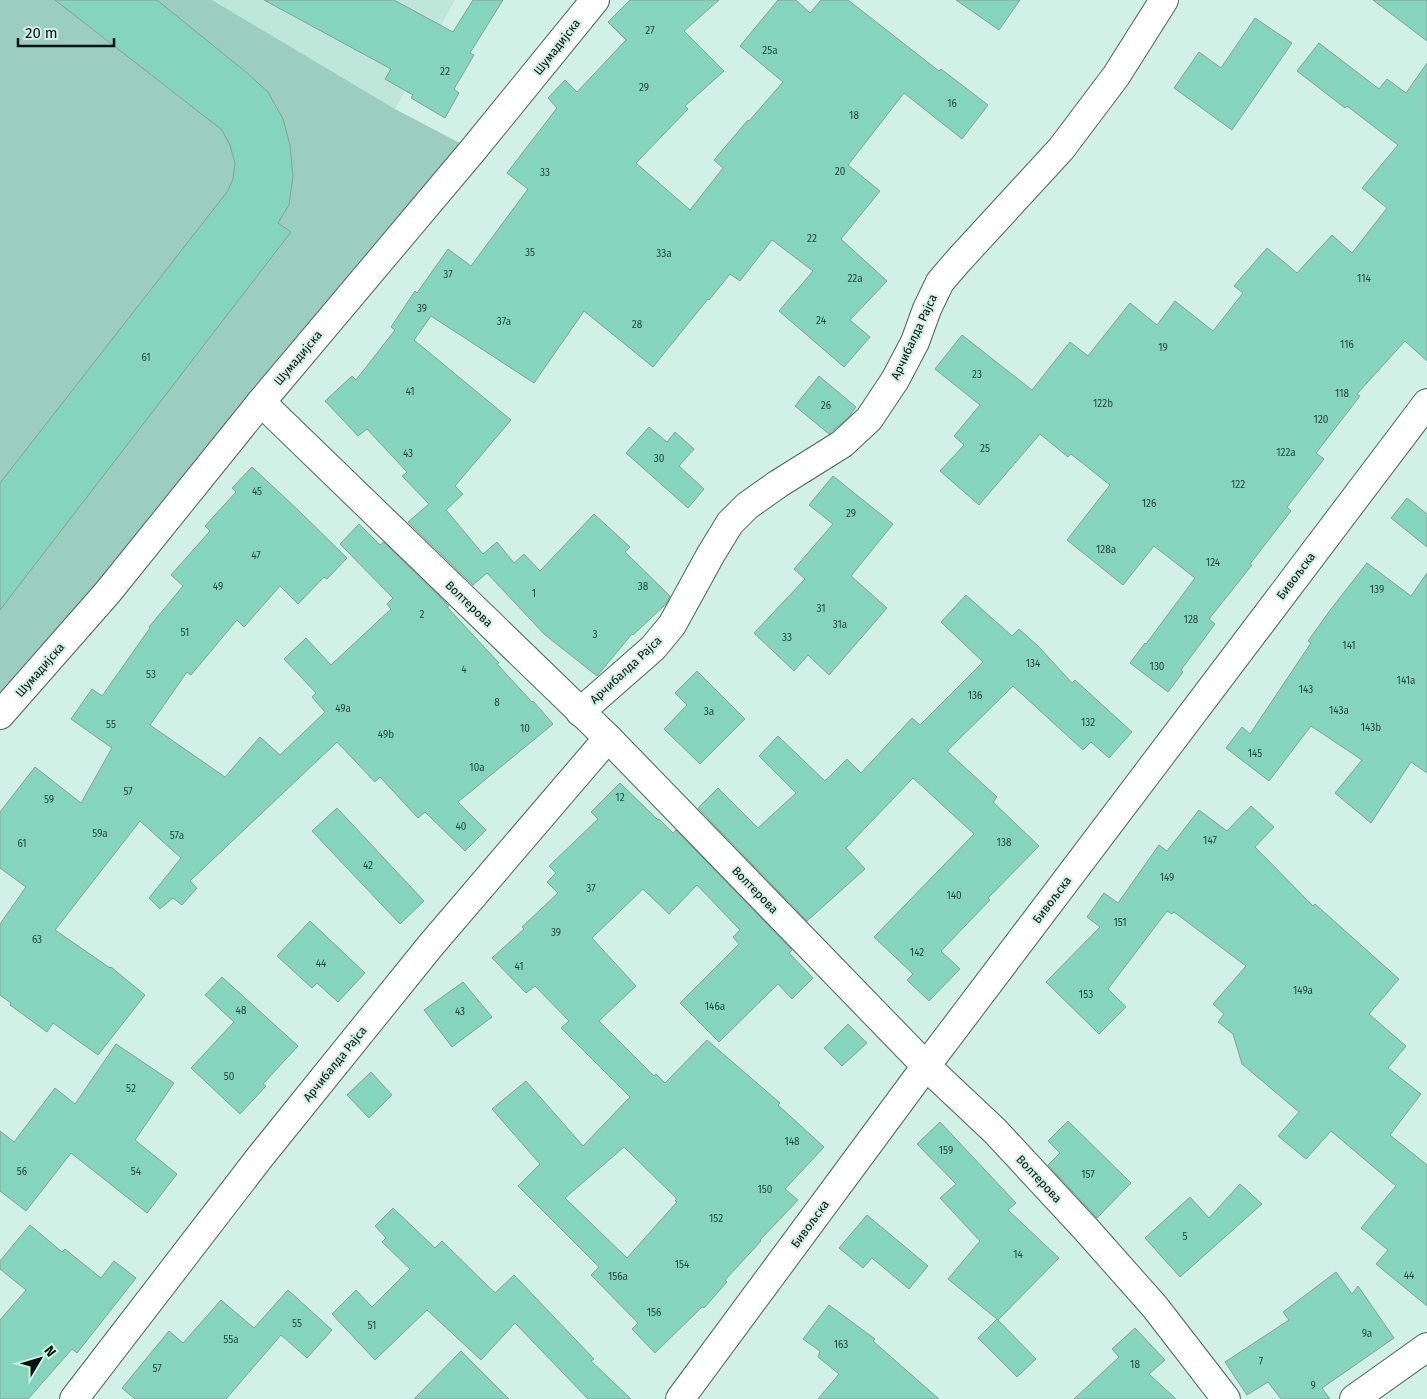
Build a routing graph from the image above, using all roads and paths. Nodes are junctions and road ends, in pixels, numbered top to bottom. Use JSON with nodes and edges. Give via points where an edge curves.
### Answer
{"nodes":[{"id":1,"x":595,"y":0,"type":"edge"},
{"id":2,"x":1164,"y":0,"type":"edge"},
{"id":3,"x":261,"y":402,"type":"junction"},
{"id":4,"x":1427,"y":402,"type":"edge"},
{"id":5,"x":580,"y":712,"type":"junction"},
{"id":6,"x":0,"y":715,"type":"edge"},
{"id":7,"x":608,"y":738,"type":"junction"},
{"id":8,"x":926,"y":1066,"type":"junction"},
{"id":9,"x":1427,"y":1347,"type":"edge"},
{"id":10,"x":74,"y":1399,"type":"edge"},
{"id":11,"x":680,"y":1399,"type":"edge"},
{"id":12,"x":1226,"y":1399,"type":"edge"},
{"id":13,"x":1354,"y":1399,"type":"edge"}],
"edges":[{"from":1,"to":3,"type":"street","name":"Шумадијска"},
{"from":2,"to":5,"type":"street","name":"Арчибалда Рајса","via":[[1116,76],[1061,149],[940,282],[915,342],[895,380],[869,418],[842,444],[778,484],[730,523],[672,626],[653,648]]},
{"from":3,"to":5,"type":"street","name":"Волтерова"},
{"from":3,"to":6,"type":"street","name":"Шумадијска","via":[[108,592]]},
{"from":4,"to":8,"type":"street","name":"Бивољска"},
{"from":5,"to":7,"type":"street","name":"Волтерова"},
{"from":7,"to":8,"type":"street","name":"Волтерова"},
{"from":7,"to":10,"type":"street","name":"Арчибалда Рајса","via":[[419,960],[260,1157]]},
{"from":8,"to":11,"type":"street","name":"Бивољска"},
{"from":8,"to":12,"type":"street","name":"Волтерова","via":[[995,1131],[1085,1228],[1155,1307]]},
{"from":9,"to":13,"type":"street"}]}
